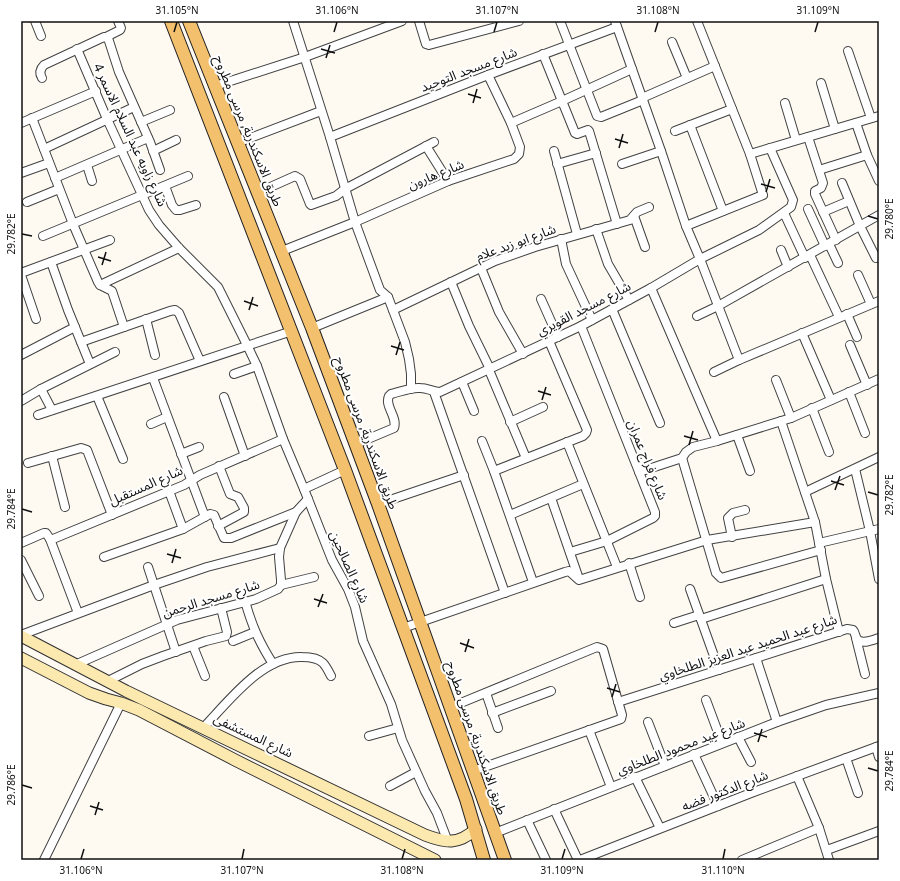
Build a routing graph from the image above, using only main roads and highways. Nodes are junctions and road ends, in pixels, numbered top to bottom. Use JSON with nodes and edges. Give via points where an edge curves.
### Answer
{"nodes":[{"id":1,"x":171,"y":21,"type":"edge"},
{"id":2,"x":189,"y":21,"type":"edge"},
{"id":3,"x":435,"y":663,"type":"junction"},
{"id":4,"x":418,"y":670,"type":"junction"},
{"id":5,"x":484,"y":860,"type":"edge"},
{"id":6,"x":504,"y":860,"type":"edge"}],
"edges":[{"from":1,"to":4,"type":"main road","via":[[345,470]]},
{"from":2,"to":3,"type":"main road","name":"طريق الاسكندرية, مرسى مطروح","via":[[312,328]]},
{"from":3,"to":4,"type":"main road"},
{"from":3,"to":6,"type":"main road","name":"طريق الاسكندرية, مرسى مطروح"},
{"from":4,"to":5,"type":"main road","via":[[464,792]]}]}
